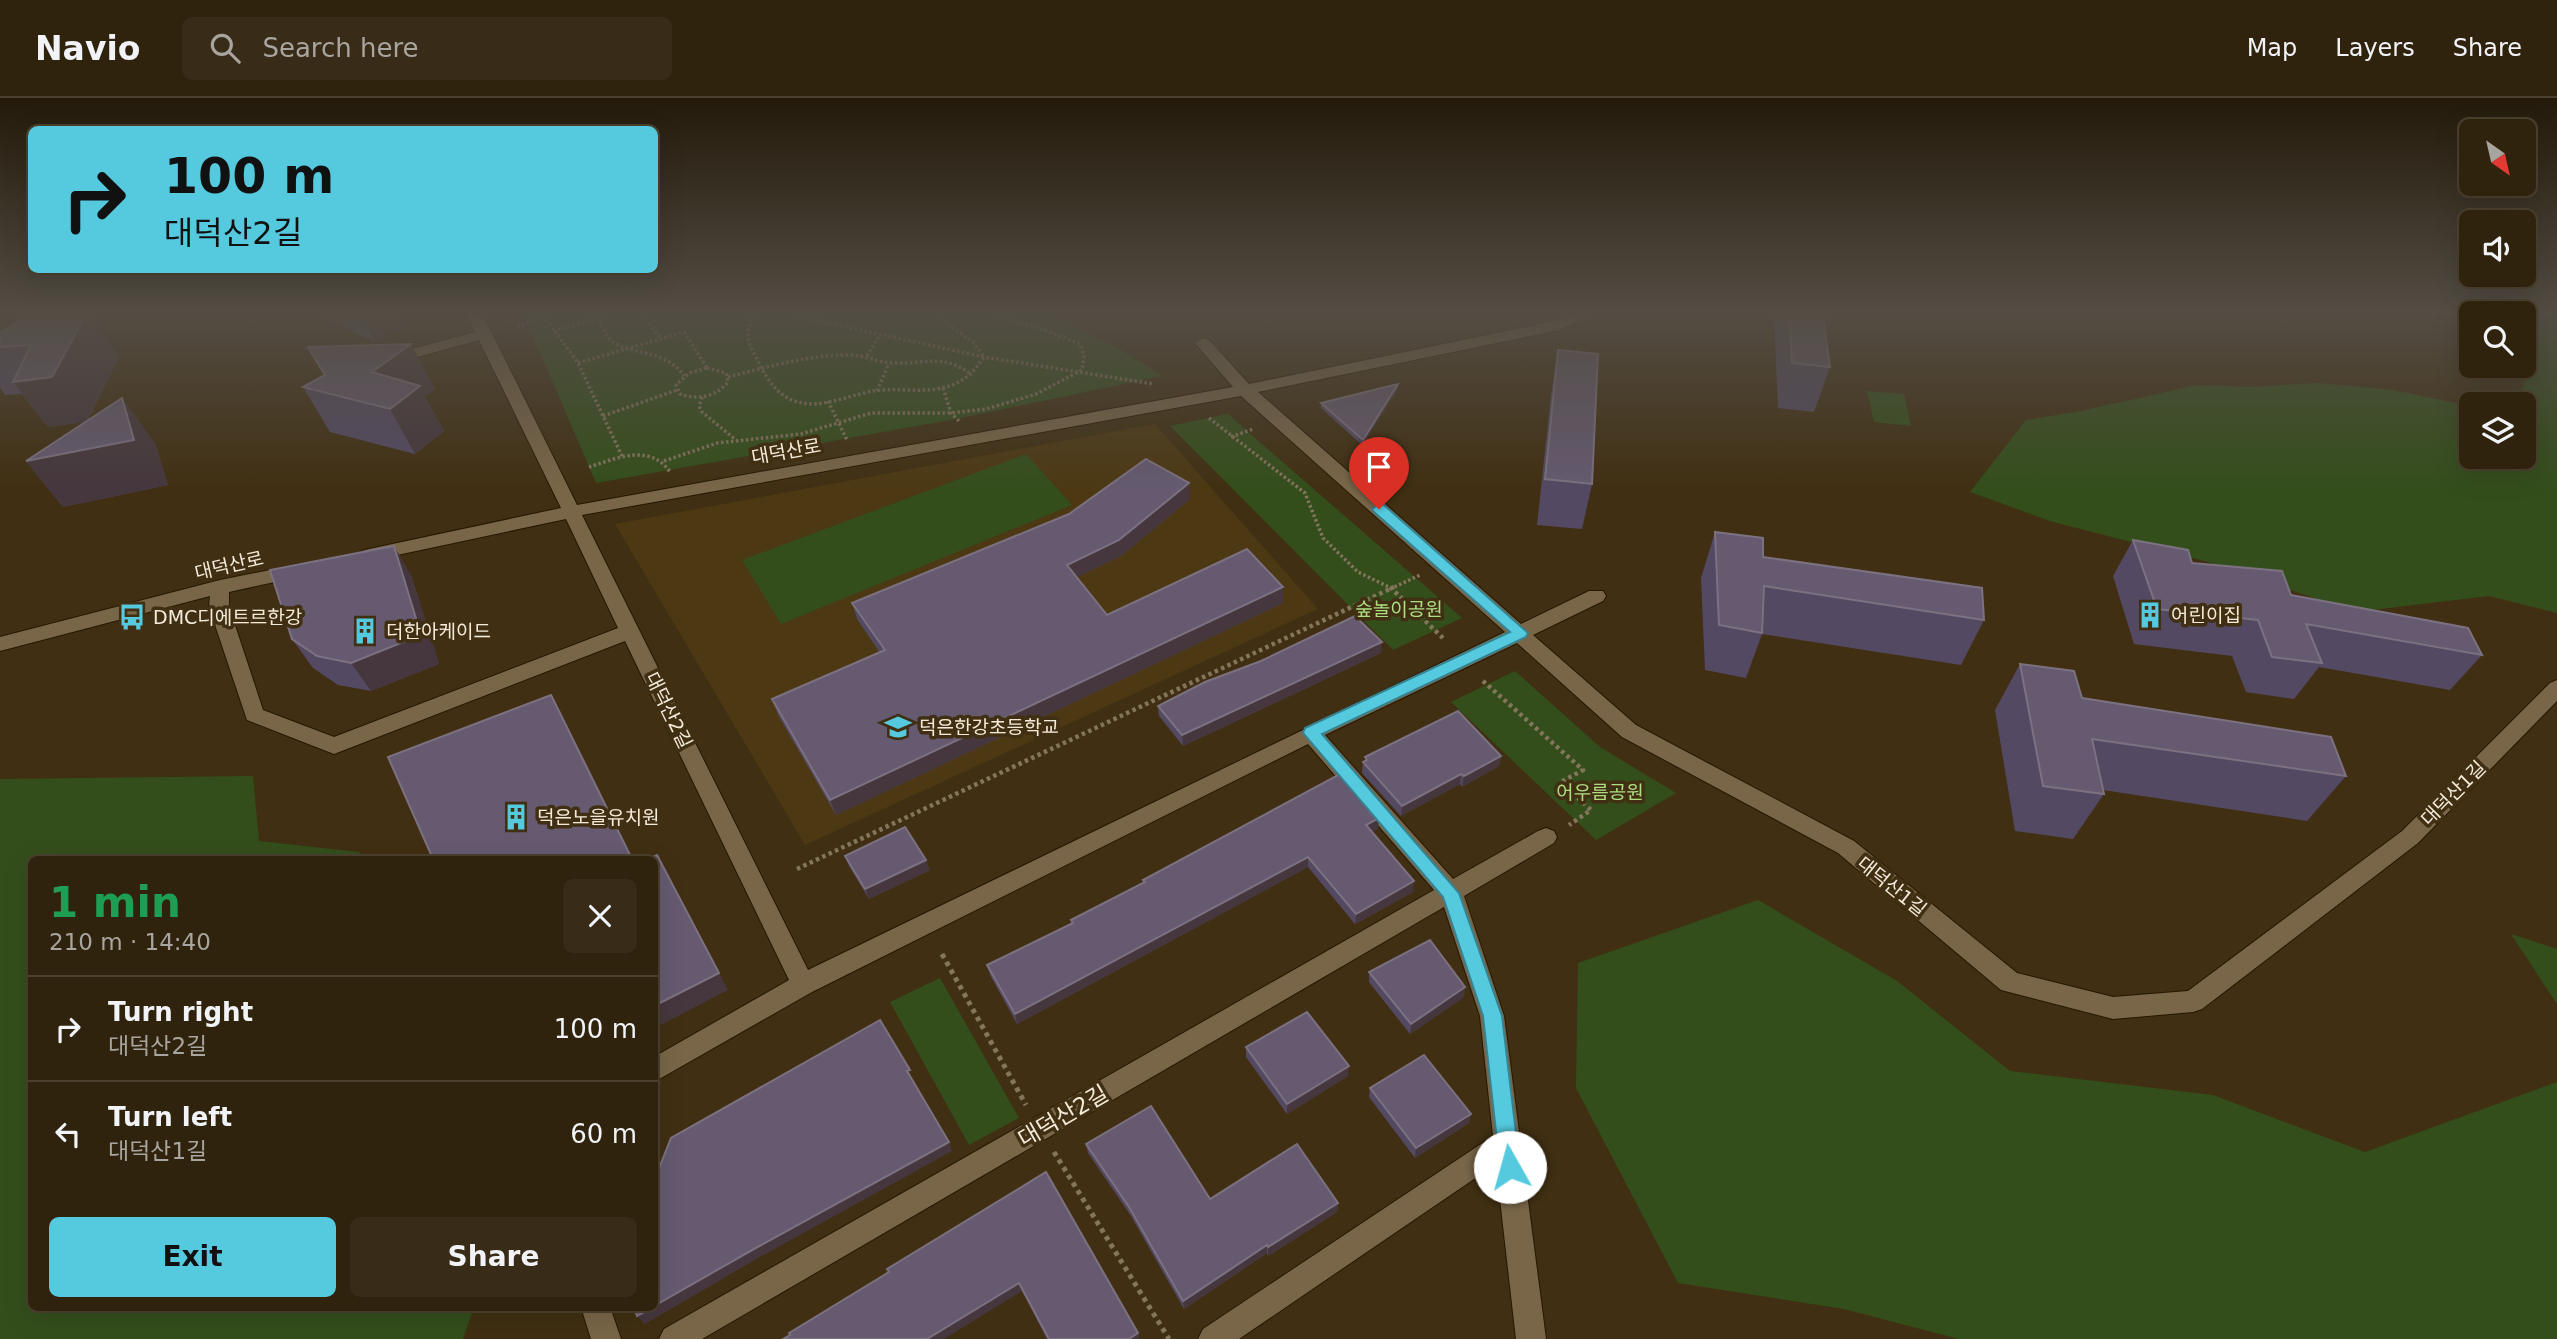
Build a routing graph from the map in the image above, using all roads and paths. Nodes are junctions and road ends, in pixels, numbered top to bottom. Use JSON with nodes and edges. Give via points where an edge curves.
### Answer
{"nodes":[{"id":1,"x":503,"y":373,"type":"edge"},
{"id":2,"x":583,"y":373,"type":"edge"},
{"id":3,"x":682,"y":373,"type":"edge"},
{"id":4,"x":693,"y":373,"type":"edge"},
{"id":5,"x":725,"y":373,"type":"edge"},
{"id":6,"x":746,"y":373,"type":"edge"},
{"id":7,"x":765,"y":373,"type":"edge"},
{"id":8,"x":885,"y":373,"type":"edge"},
{"id":9,"x":1077,"y":373,"type":"edge"},
{"id":10,"x":1097,"y":373,"type":"edge"},
{"id":11,"x":1230,"y":373,"type":"edge"},
{"id":12,"x":1328,"y":373,"type":"edge"},
{"id":13,"x":972,"y":374,"type":"edge"},
{"id":14,"x":684,"y":376,"type":"junction"},
{"id":15,"x":729,"y":377,"type":"junction"},
{"id":16,"x":1156,"y":384,"type":"dead end"},
{"id":17,"x":943,"y":388,"type":"junction"},
{"id":18,"x":677,"y":390,"type":"junction"},
{"id":19,"x":1245,"y":390,"type":"junction"},
{"id":20,"x":877,"y":391,"type":"junction"},
{"id":21,"x":702,"y":397,"type":"junction"},
{"id":22,"x":828,"y":401,"type":"junction"},
{"id":23,"x":951,"y":412,"type":"junction"},
{"id":24,"x":1205,"y":413,"type":"dead end"},
{"id":25,"x":603,"y":416,"type":"junction"},
{"id":26,"x":838,"y":421,"type":"junction"},
{"id":27,"x":962,"y":424,"type":"dead end"},
{"id":28,"x":1253,"y":429,"type":"dead end"},
{"id":29,"x":1230,"y":437,"type":"junction"},
{"id":30,"x":736,"y":440,"type":"junction"},
{"id":31,"x":850,"y":444,"type":"dead end"},
{"id":32,"x":622,"y":456,"type":"junction"},
{"id":33,"x":664,"y":461,"type":"junction"},
{"id":34,"x":589,"y":467,"type":"dead end"},
{"id":35,"x":671,"y":476,"type":"dead end"},
{"id":36,"x":571,"y":511,"type":"junction"},
{"id":37,"x":352,"y":559,"type":"edge"},
{"id":38,"x":313,"y":567,"type":"edge"},
{"id":39,"x":1422,"y":574,"type":"dead end"},
{"id":40,"x":220,"y":587,"type":"junction"},
{"id":41,"x":1392,"y":588,"type":"junction"},
{"id":42,"x":1596,"y":596,"type":"dead end"},
{"id":43,"x":630,"y":631,"type":"junction"},
{"id":44,"x":1521,"y":633,"type":"junction"},
{"id":45,"x":1445,"y":640,"type":"dead end"},
{"id":46,"x":0,"y":644,"type":"edge"},
{"id":47,"x":1483,"y":681,"type":"dead end"},
{"id":48,"x":2557,"y":688,"type":"edge"},
{"id":49,"x":1311,"y":733,"type":"junction"},
{"id":50,"x":1546,"y":837,"type":"joint"},
{"id":51,"x":797,"y":869,"type":"dead end"},
{"id":52,"x":1451,"y":893,"type":"junction"},
{"id":53,"x":803,"y":984,"type":"junction"},
{"id":54,"x":658,"y":1069,"type":"edge"},
{"id":55,"x":1507,"y":1142,"type":"junction"},
{"id":56,"x":596,"y":1311,"type":"edge"},
{"id":57,"x":606,"y":1339,"type":"edge"},
{"id":58,"x":674,"y":1339,"type":"edge"},
{"id":59,"x":1213,"y":1339,"type":"edge"},
{"id":60,"x":1531,"y":1339,"type":"edge"}],
"edges":[{"from":1,"to":36,"type":"street","name":"대덕산2길"},
{"from":2,"to":25,"type":"path"},
{"from":3,"to":14,"type":"path"},
{"from":4,"to":14,"type":"path"},
{"from":5,"to":15,"type":"path"},
{"from":6,"to":15,"type":"path"},
{"from":7,"to":22,"type":"path","via":[[781,395],[798,403]]},
{"from":8,"to":20,"type":"path"},
{"from":9,"to":23,"type":"path","via":[[1044,392],[1005,404]]},
{"from":10,"to":16,"type":"path"},
{"from":11,"to":19,"type":"street","name":"대덕산1길"},
{"from":12,"to":19,"type":"street","name":"대덕산로"},
{"from":13,"to":17,"type":"path"},
{"from":14,"to":18,"type":"path"},
{"from":15,"to":21,"type":"path","via":[[725,387]]},
{"from":17,"to":20,"type":"path"},
{"from":17,"to":23,"type":"path"},
{"from":18,"to":21,"type":"path"},
{"from":18,"to":25,"type":"path"},
{"from":19,"to":36,"type":"street","name":"대덕산로"},
{"from":19,"to":44,"type":"street","name":"대덕산1길"},
{"from":20,"to":22,"type":"path"},
{"from":21,"to":30,"type":"path","via":[[703,415]]},
{"from":22,"to":26,"type":"path"},
{"from":23,"to":26,"type":"path","via":[[897,411]]},
{"from":23,"to":27,"type":"path"},
{"from":24,"to":29,"type":"path"},
{"from":25,"to":32,"type":"path"},
{"from":26,"to":30,"type":"path","via":[[784,437]]},
{"from":26,"to":31,"type":"path"},
{"from":28,"to":29,"type":"path"},
{"from":29,"to":41,"type":"path","via":[[1305,493],[1322,538],[1358,572]]},
{"from":30,"to":33,"type":"path","via":[[709,444]]},
{"from":32,"to":33,"type":"path","via":[[648,453]]},
{"from":32,"to":34,"type":"path"},
{"from":33,"to":35,"type":"path"},
{"from":36,"to":37,"type":"street","name":"대덕산로"},
{"from":36,"to":43,"type":"street","name":"대덕산2길"},
{"from":38,"to":40,"type":"street","name":"대덕산로"},
{"from":39,"to":41,"type":"path"},
{"from":40,"to":43,"type":"street","via":[[219,607],[254,715],[334,746]]},
{"from":40,"to":46,"type":"street","name":"대덕산로"},
{"from":41,"to":45,"type":"path"},
{"from":41,"to":51,"type":"path"},
{"from":42,"to":44,"type":"street"},
{"from":43,"to":53,"type":"street","name":"대덕산2길"},
{"from":44,"to":48,"type":"street","name":"대덕산1길","via":[[1629,731],[1846,848],[2010,982],[2113,1008],[2193,1001],[2410,837]]},
{"from":44,"to":49,"type":"street"},
{"from":47,"to":50,"type":"path","via":[[1583,770],[1561,782],[1591,810]]},
{"from":49,"to":52,"type":"street"},
{"from":49,"to":53,"type":"street"},
{"from":50,"to":52,"type":"street","name":"대덕산2길"},
{"from":52,"to":55,"type":"street","via":[[1492,1016]]},
{"from":52,"to":58,"type":"street","name":"대덕산2길"},
{"from":53,"to":54,"type":"street"},
{"from":55,"to":59,"type":"street"},
{"from":55,"to":60,"type":"street"},
{"from":56,"to":57,"type":"street"}]}
